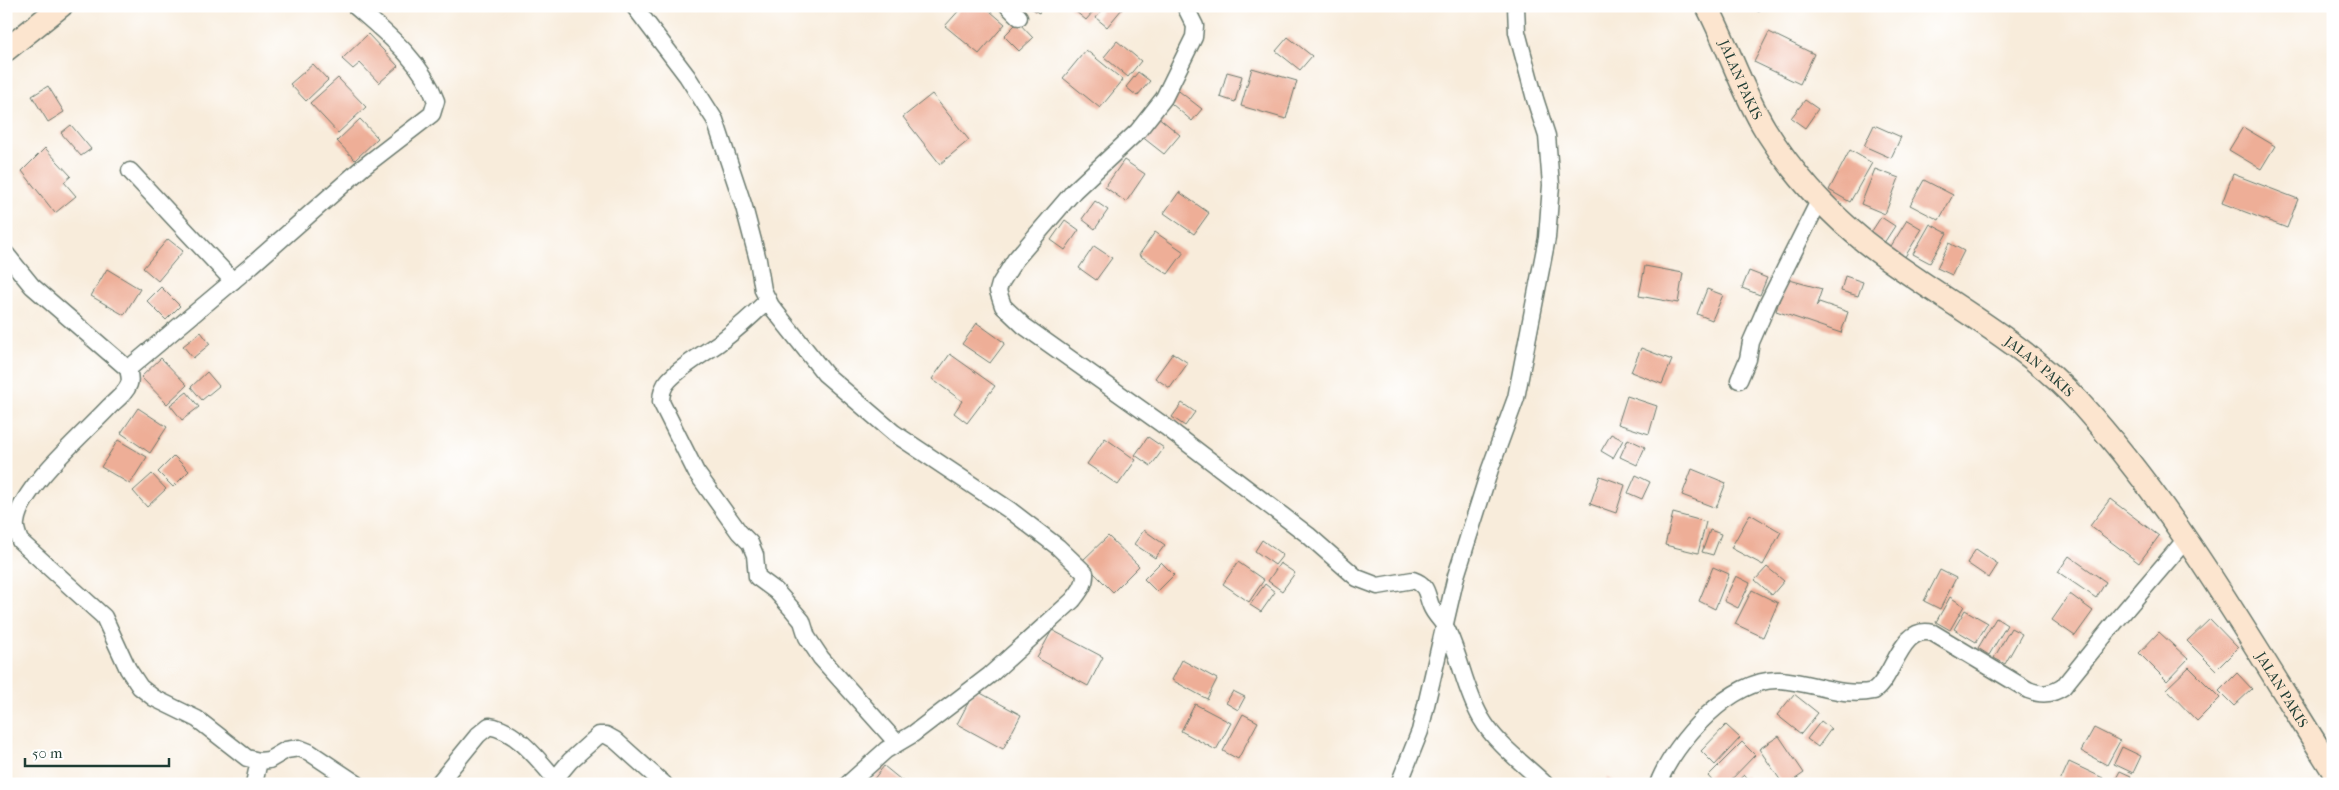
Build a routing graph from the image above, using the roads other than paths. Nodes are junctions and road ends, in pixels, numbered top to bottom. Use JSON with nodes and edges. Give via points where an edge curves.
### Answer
{"nodes":[{"id":1,"x":61,"y":6,"type":"edge"},
{"id":2,"x":356,"y":6,"type":"edge"},
{"id":3,"x":634,"y":6,"type":"edge"},
{"id":4,"x":1185,"y":6,"type":"edge"},
{"id":5,"x":1516,"y":6,"type":"edge"},
{"id":6,"x":1707,"y":6,"type":"edge"},
{"id":7,"x":6,"y":50,"type":"edge"},
{"id":8,"x":130,"y":171,"type":"dead end"},
{"id":9,"x":1820,"y":199,"type":"junction"},
{"id":10,"x":6,"y":254,"type":"edge"},
{"id":11,"x":233,"y":281,"type":"junction"},
{"id":12,"x":768,"y":300,"type":"junction"},
{"id":13,"x":128,"y":369,"type":"junction"},
{"id":14,"x":1739,"y":380,"type":"dead end"},
{"id":15,"x":2187,"y":538,"type":"junction"},
{"id":16,"x":1445,"y":626,"type":"junction"},
{"id":17,"x":897,"y":743,"type":"junction"},
{"id":18,"x":259,"y":762,"type":"junction"},
{"id":19,"x":2333,"y":771,"type":"edge"},
{"id":20,"x":555,"y":782,"type":"edge"},
{"id":21,"x":254,"y":784,"type":"edge"},
{"id":22,"x":357,"y":784,"type":"edge"},
{"id":23,"x":438,"y":784,"type":"edge"},
{"id":24,"x":664,"y":784,"type":"edge"},
{"id":25,"x":848,"y":784,"type":"edge"},
{"id":26,"x":1399,"y":784,"type":"edge"},
{"id":27,"x":1545,"y":784,"type":"edge"},
{"id":28,"x":1658,"y":784,"type":"edge"}],
"edges":[{"from":1,"to":7,"type":"street"},
{"from":2,"to":11,"type":"street","via":[[396,41],[422,74],[436,106],[432,114],[362,168]]},
{"from":3,"to":12,"type":"street","via":[[687,76],[715,120],[744,207]]},
{"from":4,"to":16,"type":"street","via":[[1195,26],[1194,37],[1164,98],[1138,131],[1074,190],[1015,260],[1000,284],[999,300],[1024,326],[1166,427],[1308,536],[1357,578],[1378,586],[1408,580],[1419,582]]},
{"from":5,"to":16,"type":"street","via":[[1517,32],[1547,136],[1551,185],[1547,238],[1516,398],[1456,576]]},
{"from":6,"to":9,"type":"street","name":"JALAN PAKIS","via":[[1765,129]]},
{"from":8,"to":11,"type":"street"},
{"from":9,"to":14,"type":"street","via":[[1765,310]]},
{"from":9,"to":15,"type":"street","name":"JALAN PAKIS","via":[[1865,241],[2020,349],[2078,401]]},
{"from":10,"to":13,"type":"street","via":[[32,286]]},
{"from":11,"to":13,"type":"street"},
{"from":12,"to":17,"type":"street","via":[[719,343],[667,381],[661,402],[696,472],[750,544],[755,555],[757,577],[776,591],[802,621],[807,637],[821,658]]},
{"from":12,"to":17,"type":"street","via":[[824,374],[858,404],[925,455],[1011,511],[1058,547],[1085,574],[1080,592],[1073,600],[990,675]]},
{"from":13,"to":18,"type":"street","via":[[130,380],[127,388],[51,465],[18,512],[16,531],[20,541],[104,617],[140,687],[173,710],[197,719],[247,758]]},
{"from":15,"to":19,"type":"street","name":"JALAN PAKIS"},
{"from":15,"to":28,"type":"street","via":[[2056,692],[2046,694],[2028,690],[1932,633],[1920,633],[1906,641],[1886,680],[1874,691],[1845,693],[1796,682],[1767,680],[1724,700],[1709,711],[1671,759]]},
{"from":16,"to":26,"type":"street","via":[[1420,731]]},
{"from":16,"to":27,"type":"street","via":[[1481,719],[1502,744]]},
{"from":17,"to":25,"type":"street"},
{"from":18,"to":21,"type":"street"},
{"from":18,"to":22,"type":"street","via":[[299,748]]},
{"from":20,"to":23,"type":"street","via":[[539,760],[508,732],[489,726]]},
{"from":20,"to":24,"type":"street","via":[[590,742],[599,735],[606,735]]}]}
